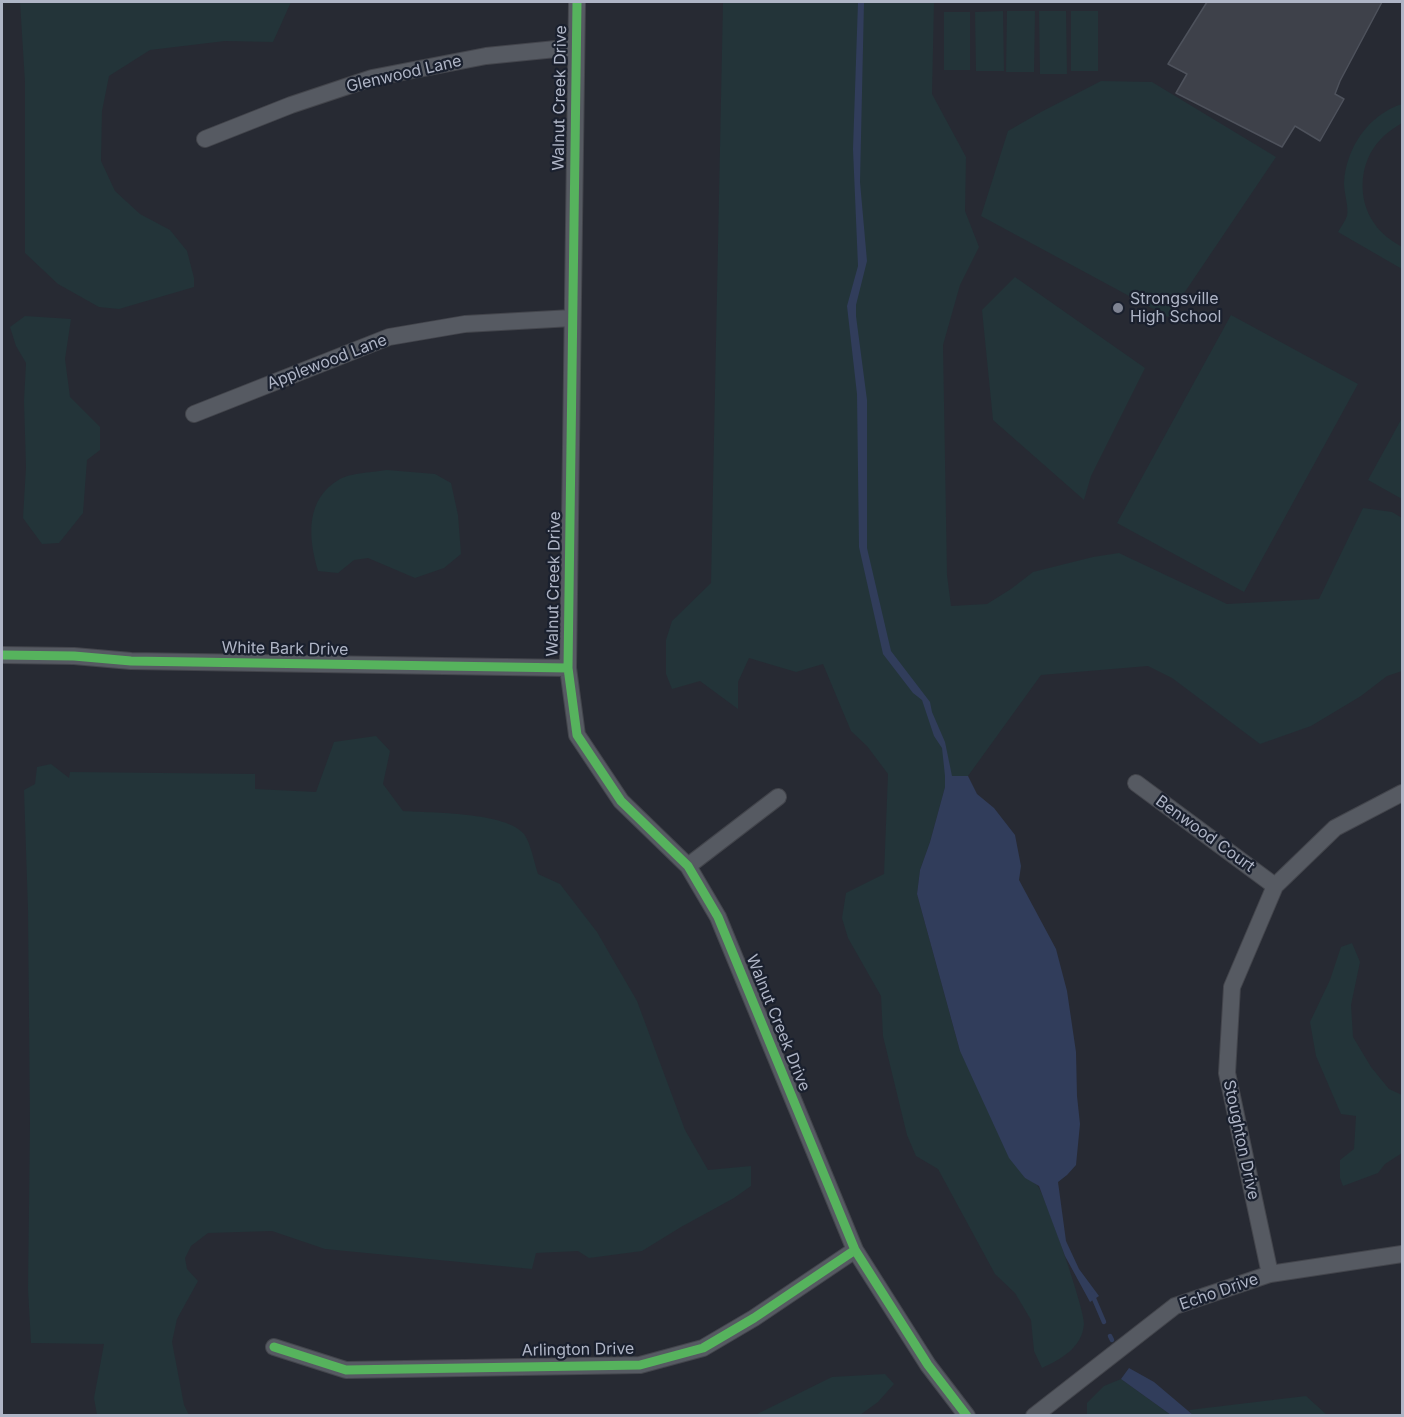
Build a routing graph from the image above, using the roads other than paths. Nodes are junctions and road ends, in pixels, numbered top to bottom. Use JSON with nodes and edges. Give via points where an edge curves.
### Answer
{"nodes":[{"id":1,"x":577,"y":2,"type":"edge"},
{"id":2,"x":576,"y":47,"type":"junction"},
{"id":3,"x":204,"y":139,"type":"dead end"},
{"id":4,"x":572,"y":318,"type":"junction"},
{"id":5,"x":195,"y":414,"type":"dead end"},
{"id":6,"x":2,"y":655,"type":"edge"},
{"id":7,"x":568,"y":668,"type":"junction"},
{"id":8,"x":1136,"y":783,"type":"dead end"},
{"id":9,"x":1402,"y":793,"type":"edge"},
{"id":10,"x":778,"y":797,"type":"dead end"},
{"id":11,"x":688,"y":866,"type":"junction"},
{"id":12,"x":1275,"y":885,"type":"junction"},
{"id":13,"x":855,"y":1250,"type":"junction"},
{"id":14,"x":1402,"y":1254,"type":"edge"},
{"id":15,"x":1270,"y":1274,"type":"junction"},
{"id":16,"x":274,"y":1347,"type":"dead end"},
{"id":17,"x":967,"y":1416,"type":"edge"},
{"id":18,"x":1034,"y":1416,"type":"edge"}],
"edges":[{"from":1,"to":2,"type":"street","name":"Walnut Creek Drive"},
{"from":2,"to":3,"type":"street","name":"Glenwood Lane","via":[[486,56],[372,78]]},
{"from":2,"to":4,"type":"street","name":"Walnut Creek Drive"},
{"from":4,"to":5,"type":"street","name":"Applewood Lane","via":[[465,324],[389,337]]},
{"from":4,"to":7,"type":"street","name":"Walnut Creek Drive"},
{"from":6,"to":7,"type":"street","name":"White Bark Drive","via":[[130,662]]},
{"from":7,"to":11,"type":"street","name":"Walnut Creek Drive","via":[[577,735],[621,801]]},
{"from":8,"to":12,"type":"street","name":"Benwood Court"},
{"from":9,"to":12,"type":"street","name":"Stoughton Drive","via":[[1335,828]]},
{"from":10,"to":11,"type":"street"},
{"from":11,"to":13,"type":"street","name":"Walnut Creek Drive","via":[[718,917]]},
{"from":12,"to":15,"type":"street","name":"Stoughton Drive","via":[[1232,987],[1227,1074]]},
{"from":13,"to":16,"type":"street","name":"Arlington Drive","via":[[703,1348],[640,1365],[346,1370]]},
{"from":13,"to":17,"type":"street","name":"Walnut Creek Drive","via":[[928,1365]]},
{"from":14,"to":15,"type":"street","name":"Echo Drive"},
{"from":15,"to":18,"type":"street","name":"Echo Drive","via":[[1175,1306]]}]}
